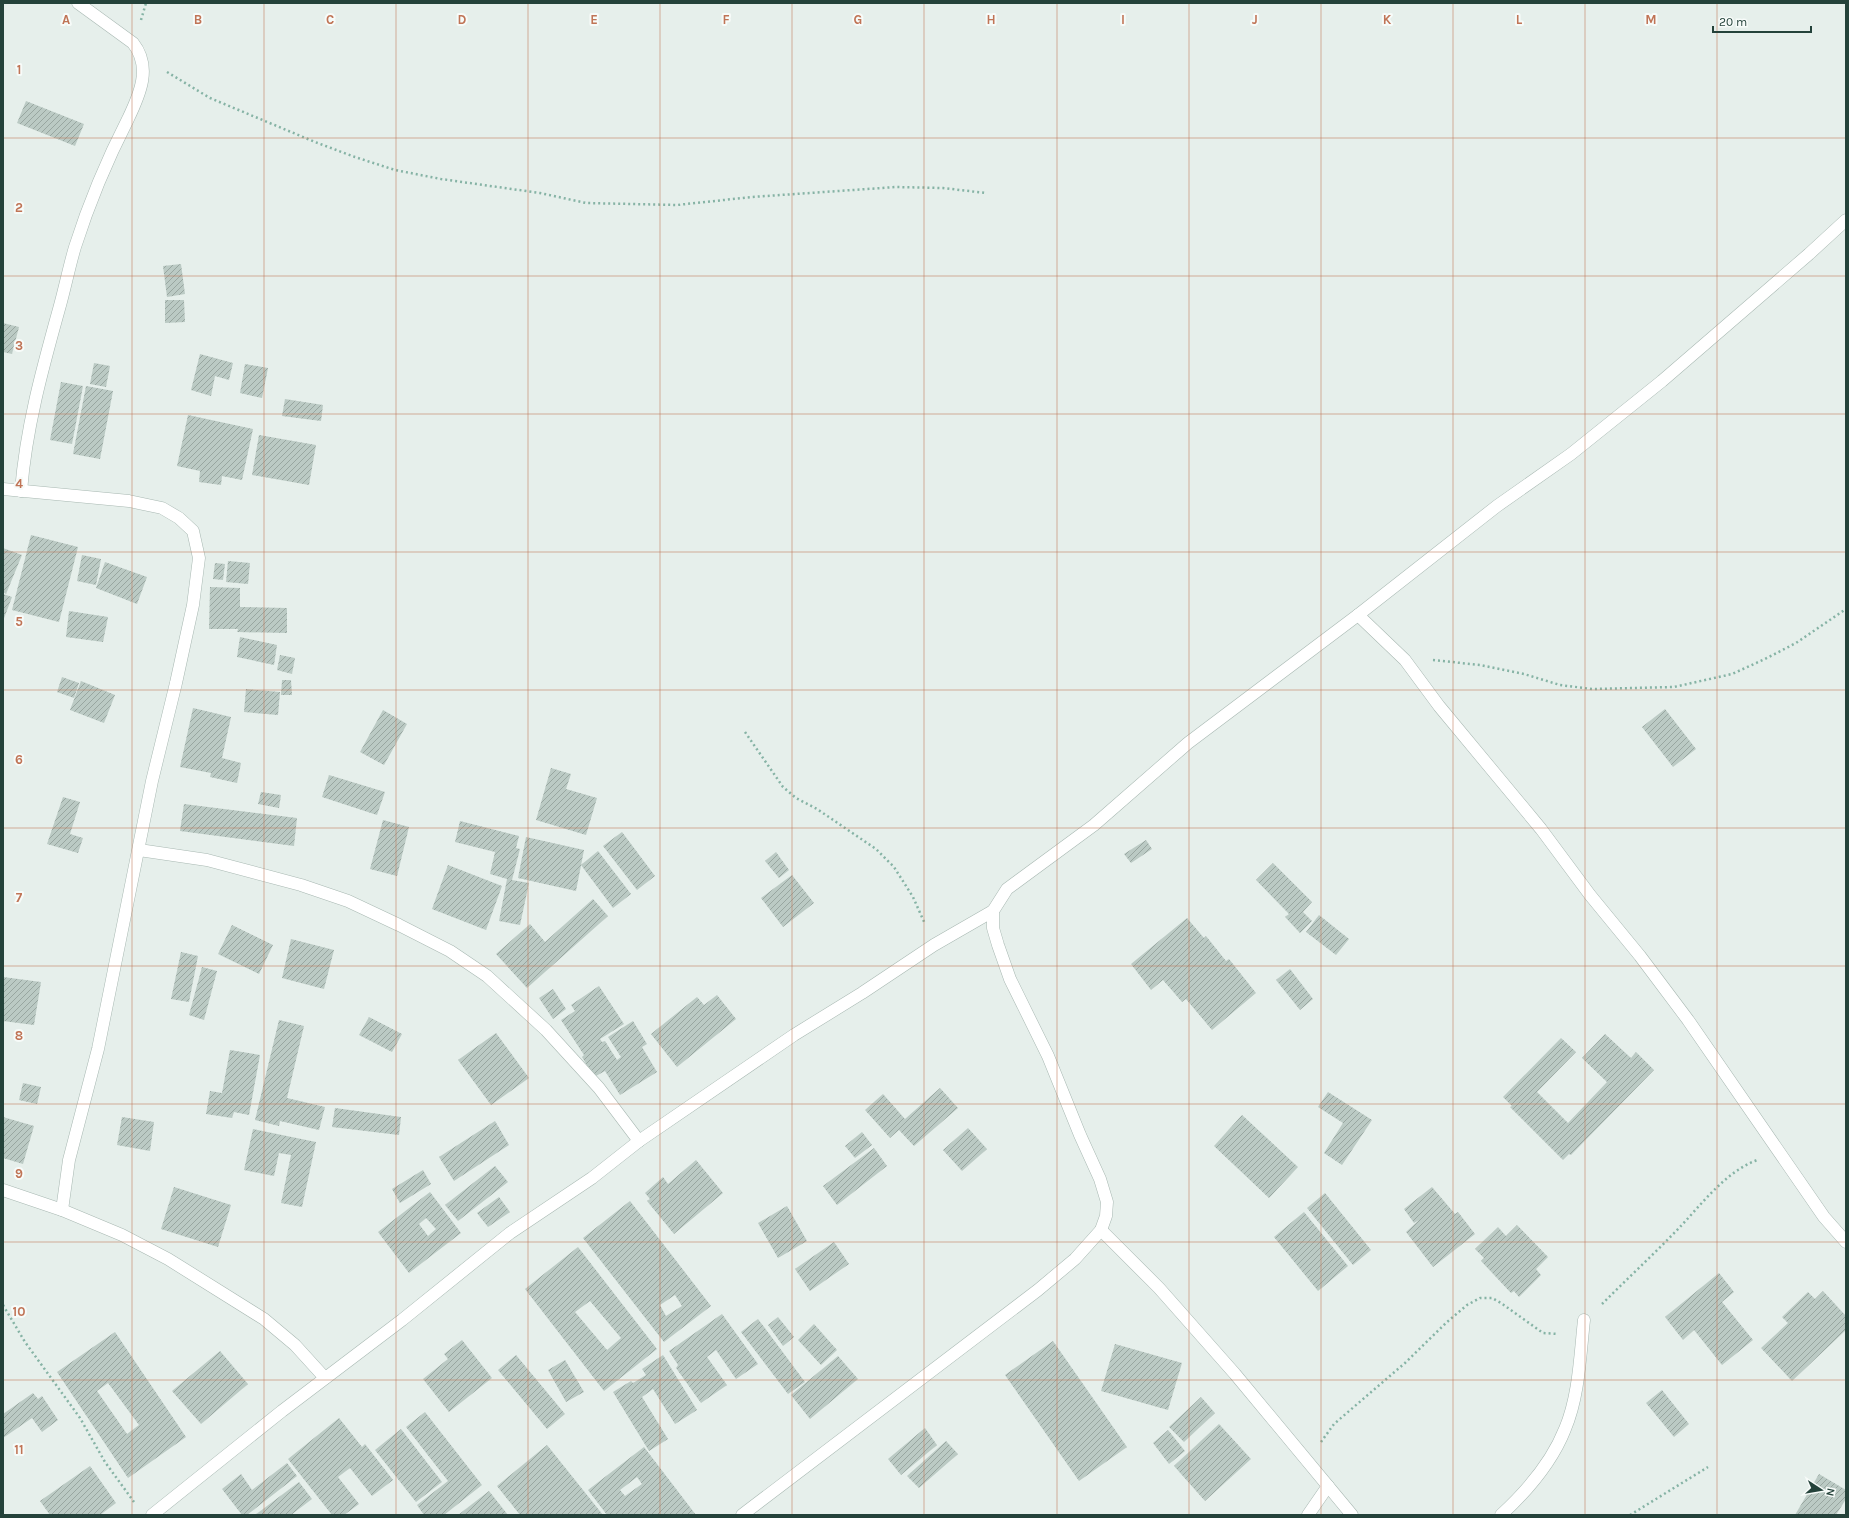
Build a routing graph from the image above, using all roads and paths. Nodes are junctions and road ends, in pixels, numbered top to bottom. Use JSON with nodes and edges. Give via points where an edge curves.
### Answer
{"nodes":[{"id":1,"x":78,"y":3,"type":"edge"},
{"id":2,"x":138,"y":50,"type":"junction"},
{"id":3,"x":986,"y":193,"type":"dead end"},
{"id":4,"x":1846,"y":220,"type":"edge"},
{"id":5,"x":3,"y":489,"type":"edge"},
{"id":6,"x":21,"y":491,"type":"junction"},
{"id":7,"x":1846,"y":609,"type":"edge"},
{"id":8,"x":1358,"y":614,"type":"junction"},
{"id":9,"x":1405,"y":660,"type":"junction"},
{"id":10,"x":745,"y":732,"type":"dead end"},
{"id":11,"x":139,"y":850,"type":"junction"},
{"id":12,"x":993,"y":911,"type":"junction"},
{"id":13,"x":934,"y":945,"type":"junction"},
{"id":14,"x":639,"y":1141,"type":"junction"},
{"id":15,"x":1777,"y":1150,"type":"junction"},
{"id":16,"x":3,"y":1190,"type":"edge"},
{"id":17,"x":62,"y":1210,"type":"junction"},
{"id":18,"x":1101,"y":1230,"type":"junction"},
{"id":19,"x":1846,"y":1242,"type":"edge"},
{"id":20,"x":3,"y":1305,"type":"edge"},
{"id":21,"x":1584,"y":1320,"type":"junction"},
{"id":22,"x":325,"y":1378,"type":"junction"},
{"id":23,"x":1311,"y":1467,"type":"junction"},
{"id":24,"x":1708,"y":1467,"type":"dead end"},
{"id":25,"x":1328,"y":1486,"type":"junction"},
{"id":26,"x":135,"y":1503,"type":"dead end"},
{"id":27,"x":152,"y":1515,"type":"edge"},
{"id":28,"x":742,"y":1515,"type":"edge"},
{"id":29,"x":1308,"y":1515,"type":"edge"},
{"id":30,"x":1352,"y":1515,"type":"edge"},
{"id":31,"x":1501,"y":1515,"type":"edge"},
{"id":32,"x":1630,"y":1515,"type":"edge"}],
"edges":[{"from":1,"to":2,"type":"street","via":[[133,43]]},
{"from":2,"to":3,"type":"path","via":[[164,70],[210,98],[355,157],[441,179],[540,192],[586,204],[677,205],[896,187],[944,188]]},
{"from":2,"to":6,"type":"street","via":[[143,63],[144,80],[137,101],[100,179],[75,248],[31,415],[24,451]]},
{"from":4,"to":8,"type":"street","via":[[1656,386],[1571,454],[1497,506]]},
{"from":5,"to":6,"type":"street"},
{"from":6,"to":11,"type":"street","via":[[128,501],[162,508],[179,518],[193,531],[199,558],[193,605],[152,781]]},
{"from":7,"to":9,"type":"path","via":[[1796,643],[1732,674],[1674,687],[1592,689],[1560,685],[1480,665],[1437,660]]},
{"from":8,"to":9,"type":"street"},
{"from":8,"to":12,"type":"street","via":[[1188,743],[1094,825],[1008,889]]},
{"from":9,"to":15,"type":"street","via":[[1640,956],[1688,1020]]},
{"from":10,"to":13,"type":"path","via":[[783,787],[876,849],[894,868],[913,897]]},
{"from":11,"to":14,"type":"street","via":[[207,860],[301,885],[348,901],[450,951],[487,976],[546,1030],[599,1088]]},
{"from":11,"to":17,"type":"street","via":[[98,1049],[68,1160]]},
{"from":12,"to":13,"type":"street"},
{"from":12,"to":18,"type":"street","via":[[993,928],[1010,979],[1048,1056],[1100,1179],[1107,1202]]},
{"from":13,"to":14,"type":"street","via":[[794,1035]]},
{"from":14,"to":22,"type":"street","via":[[592,1178],[510,1233]]},
{"from":15,"to":19,"type":"street","via":[[1824,1217]]},
{"from":15,"to":21,"type":"path","via":[[1731,1174]]},
{"from":16,"to":17,"type":"street"},
{"from":17,"to":22,"type":"street","via":[[129,1238],[168,1258],[225,1293],[264,1319],[295,1345]]},
{"from":18,"to":23,"type":"street","via":[[1159,1288],[1235,1374]]},
{"from":18,"to":28,"type":"street","via":[[1075,1259],[1038,1290]]},
{"from":20,"to":26,"type":"path","via":[[25,1342],[76,1413],[105,1462]]},
{"from":21,"to":23,"type":"path","via":[[1560,1334],[1543,1333],[1510,1308],[1492,1298],[1480,1298],[1447,1322],[1405,1363],[1334,1424],[1321,1442]]},
{"from":21,"to":31,"type":"street","via":[[1574,1397],[1566,1428],[1553,1455],[1532,1483]]},
{"from":22,"to":27,"type":"street"},
{"from":23,"to":25,"type":"street"},
{"from":24,"to":32,"type":"path"},
{"from":25,"to":29,"type":"street"},
{"from":25,"to":30,"type":"street"}]}
